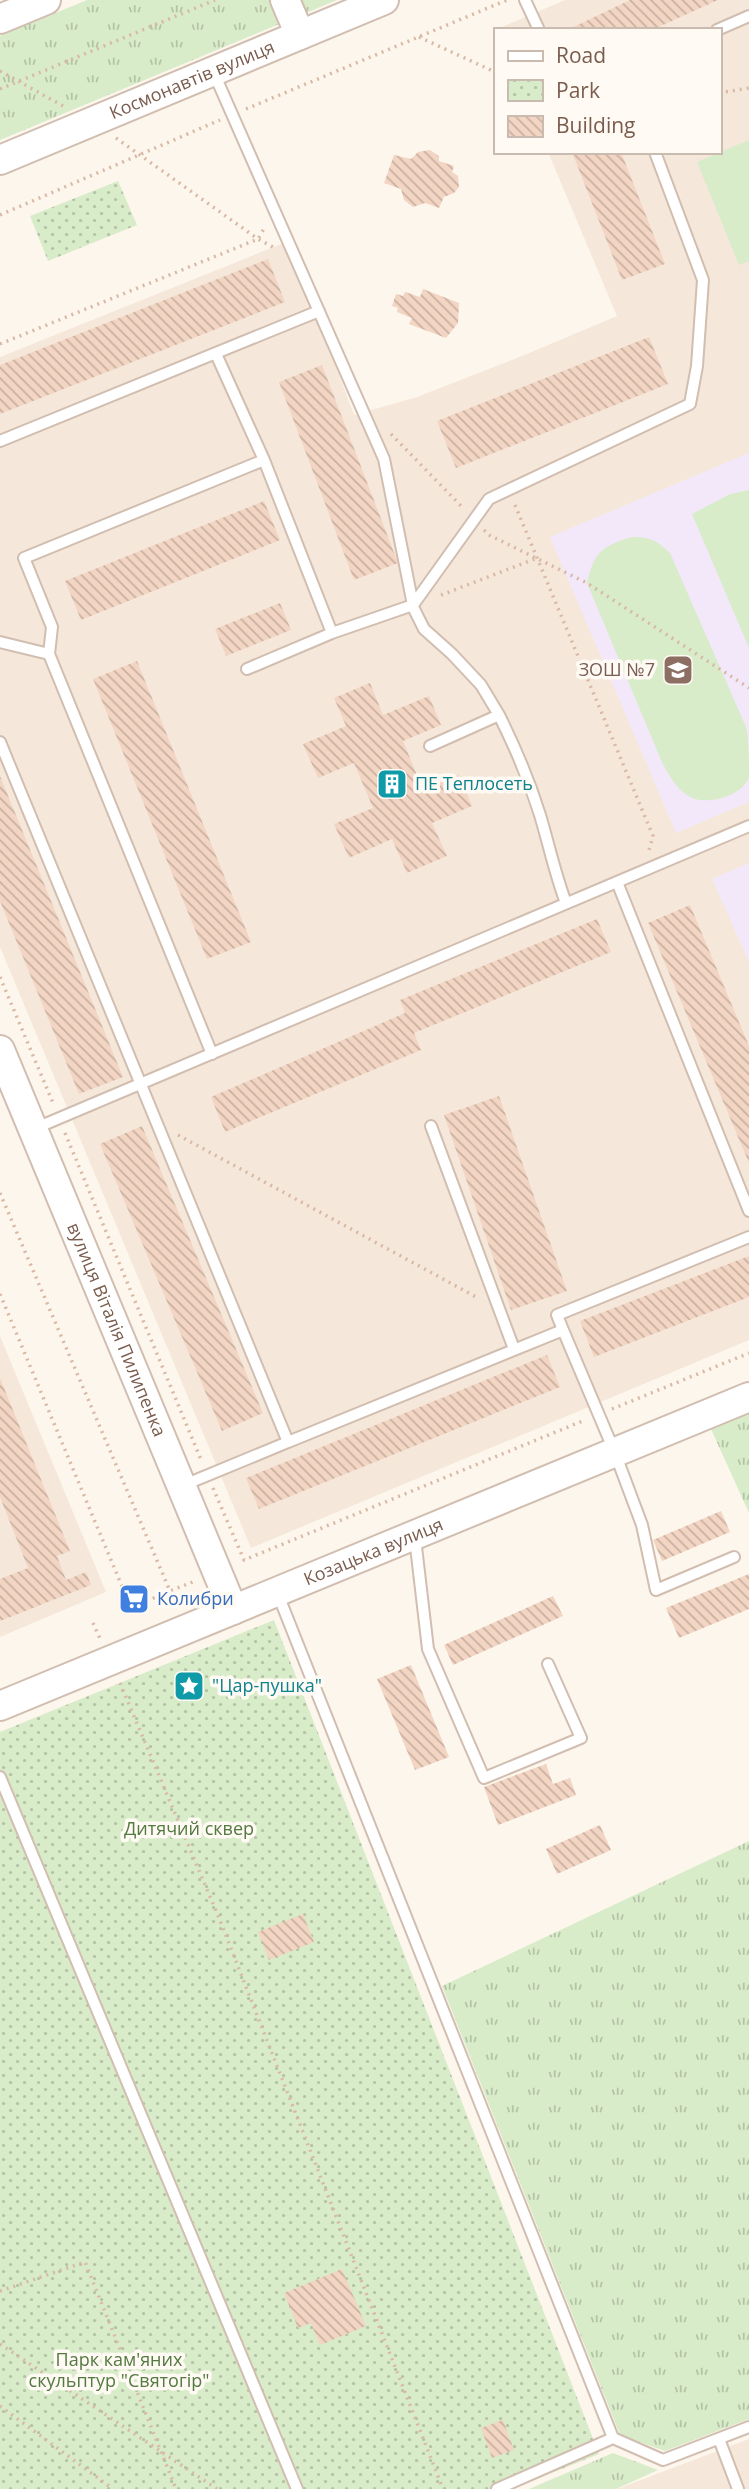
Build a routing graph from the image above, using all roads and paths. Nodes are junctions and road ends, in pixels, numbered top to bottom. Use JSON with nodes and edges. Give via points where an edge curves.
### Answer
{"nodes":[{"id":1,"x":46,"y":0,"type":"edge"},
{"id":2,"x":215,"y":0,"type":"edge"},
{"id":3,"x":285,"y":0,"type":"edge"},
{"id":4,"x":384,"y":0,"type":"edge"},
{"id":5,"x":507,"y":0,"type":"edge"},
{"id":6,"x":525,"y":0,"type":"edge"},
{"id":7,"x":749,"y":16,"type":"edge"},
{"id":8,"x":0,"y":19,"type":"edge"},
{"id":9,"x":538,"y":28,"type":"edge"},
{"id":10,"x":721,"y":28,"type":"edge"},
{"id":11,"x":300,"y":35,"type":"junction"},
{"id":12,"x":419,"y":37,"type":"junction"},
{"id":13,"x":0,"y":71,"type":"edge"},
{"id":14,"x":213,"y":71,"type":"junction"},
{"id":15,"x":494,"y":72,"type":"edge"},
{"id":16,"x":19,"y":81,"type":"junction"},
{"id":17,"x":749,"y":88,"type":"edge"},
{"id":18,"x":0,"y":89,"type":"edge"},
{"id":19,"x":721,"y":93,"type":"edge"},
{"id":20,"x":232,"y":115,"type":"junction"},
{"id":21,"x":92,"y":122,"type":"junction"},
{"id":22,"x":142,"y":154,"type":"junction"},
{"id":23,"x":656,"y":154,"type":"edge"},
{"id":24,"x":0,"y":160,"type":"edge"},
{"id":25,"x":275,"y":212,"type":"junction"},
{"id":26,"x":0,"y":215,"type":"edge"},
{"id":27,"x":258,"y":239,"type":"junction"},
{"id":28,"x":274,"y":247,"type":"dead end"},
{"id":29,"x":318,"y":311,"type":"junction"},
{"id":30,"x":0,"y":344,"type":"edge"},
{"id":31,"x":216,"y":354,"type":"junction"},
{"id":32,"x":385,"y":424,"type":"dead end"},
{"id":33,"x":0,"y":441,"type":"edge"},
{"id":34,"x":264,"y":460,"type":"junction"},
{"id":35,"x":508,"y":490,"type":"junction"},
{"id":36,"x":474,"y":520,"type":"junction"},
{"id":37,"x":537,"y":558,"type":"junction"},
{"id":38,"x":413,"y":605,"type":"junction"},
{"id":39,"x":332,"y":633,"type":"junction"},
{"id":40,"x":0,"y":642,"type":"edge"},
{"id":41,"x":49,"y":654,"type":"junction"},
{"id":42,"x":247,"y":669,"type":"dead end"},
{"id":43,"x":749,"y":688,"type":"edge"},
{"id":44,"x":499,"y":715,"type":"junction"},
{"id":45,"x":0,"y":743,"type":"edge"},
{"id":46,"x":430,"y":746,"type":"dead end"},
{"id":47,"x":749,"y":826,"type":"edge"},
{"id":48,"x":643,"y":869,"type":"junction"},
{"id":49,"x":617,"y":882,"type":"junction"},
{"id":50,"x":566,"y":904,"type":"junction"},
{"id":51,"x":0,"y":977,"type":"edge"},
{"id":52,"x":0,"y":1050,"type":"edge"},
{"id":53,"x":212,"y":1054,"type":"junction"},
{"id":54,"x":140,"y":1084,"type":"junction"},
{"id":55,"x":20,"y":1098,"type":"junction"},
{"id":56,"x":52,"y":1101,"type":"junction"},
{"id":57,"x":92,"y":1105,"type":"junction"},
{"id":58,"x":59,"y":1119,"type":"junction"},
{"id":59,"x":156,"y":1123,"type":"junction"},
{"id":60,"x":431,"y":1126,"type":"dead end"},
{"id":61,"x":33,"y":1130,"type":"junction"},
{"id":62,"x":0,"y":1193,"type":"edge"},
{"id":63,"x":749,"y":1210,"type":"edge"},
{"id":64,"x":749,"y":1237,"type":"edge"},
{"id":65,"x":0,"y":1294,"type":"edge"},
{"id":66,"x":499,"y":1309,"type":"junction"},
{"id":67,"x":563,"y":1330,"type":"junction"},
{"id":68,"x":514,"y":1349,"type":"junction"},
{"id":69,"x":749,"y":1353,"type":"edge"},
{"id":70,"x":749,"y":1397,"type":"edge"},
{"id":71,"x":598,"y":1415,"type":"junction"},
{"id":72,"x":288,"y":1442,"type":"junction"},
{"id":73,"x":615,"y":1453,"type":"junction"},
{"id":74,"x":208,"y":1475,"type":"junction"},
{"id":75,"x":181,"y":1486,"type":"junction"},
{"id":76,"x":415,"y":1535,"type":"junction"},
{"id":77,"x":734,"y":1558,"type":"dead end"},
{"id":78,"x":244,"y":1560,"type":"junction"},
{"id":79,"x":217,"y":1571,"type":"junction"},
{"id":80,"x":170,"y":1591,"type":"junction"},
{"id":81,"x":277,"y":1592,"type":"junction"},
{"id":82,"x":233,"y":1610,"type":"junction"},
{"id":83,"x":93,"y":1623,"type":"dead end"},
{"id":84,"x":111,"y":1661,"type":"junction"},
{"id":85,"x":548,"y":1664,"type":"dead end"},
{"id":86,"x":0,"y":1706,"type":"edge"},
{"id":87,"x":0,"y":1777,"type":"edge"},
{"id":88,"x":0,"y":2291,"type":"edge"},
{"id":89,"x":0,"y":2344,"type":"edge"},
{"id":90,"x":0,"y":2406,"type":"edge"},
{"id":91,"x":749,"y":2427,"type":"edge"},
{"id":92,"x":613,"y":2438,"type":"junction"},
{"id":93,"x":719,"y":2438,"type":"junction"},
{"id":94,"x":161,"y":2452,"type":"junction"},
{"id":95,"x":113,"y":2489,"type":"edge"},
{"id":96,"x":176,"y":2489,"type":"edge"},
{"id":97,"x":217,"y":2489,"type":"edge"},
{"id":98,"x":297,"y":2489,"type":"edge"},
{"id":99,"x":443,"y":2489,"type":"edge"},
{"id":100,"x":497,"y":2489,"type":"edge"},
{"id":101,"x":738,"y":2489,"type":"edge"}],
"edges":[{"from":1,"to":8,"type":"street"},
{"from":2,"to":16,"type":"path"},
{"from":3,"to":11,"type":"street"},
{"from":4,"to":11,"type":"street","name":"Космонавтів вулиця"},
{"from":5,"to":12,"type":"path"},
{"from":6,"to":9,"type":"lane"},
{"from":7,"to":10,"type":"lane"},
{"from":11,"to":14,"type":"street","name":"Космонавтів вулиця"},
{"from":12,"to":15,"type":"path"},
{"from":12,"to":20,"type":"path"},
{"from":13,"to":16,"type":"path"},
{"from":14,"to":20,"type":"lane"},
{"from":14,"to":21,"type":"street","name":"Космонавтів вулиця"},
{"from":16,"to":18,"type":"path"},
{"from":16,"to":21,"type":"path"},
{"from":17,"to":19,"type":"path"},
{"from":20,"to":22,"type":"path"},
{"from":20,"to":25,"type":"lane"},
{"from":21,"to":22,"type":"path"},
{"from":21,"to":24,"type":"street","name":"Космонавтів вулиця"},
{"from":22,"to":26,"type":"path"},
{"from":22,"to":27,"type":"path"},
{"from":23,"to":35,"type":"lane","via":[[703,280],[690,404]]},
{"from":25,"to":27,"type":"path"},
{"from":25,"to":29,"type":"lane"},
{"from":27,"to":28,"type":"path"},
{"from":27,"to":30,"type":"path"},
{"from":29,"to":31,"type":"lane"},
{"from":29,"to":38,"type":"lane","via":[[384,459]]},
{"from":31,"to":33,"type":"lane"},
{"from":31,"to":34,"type":"lane"},
{"from":32,"to":36,"type":"path"},
{"from":34,"to":39,"type":"lane"},
{"from":34,"to":41,"type":"lane","via":[[24,558],[52,627]]},
{"from":35,"to":36,"type":"lane","via":[[489,499]]},
{"from":35,"to":37,"type":"path"},
{"from":36,"to":37,"type":"path","via":[[489,535]]},
{"from":36,"to":38,"type":"lane"},
{"from":37,"to":38,"type":"path"},
{"from":37,"to":43,"type":"path","via":[[587,583]]},
{"from":37,"to":48,"type":"path","via":[[653,836]]},
{"from":38,"to":39,"type":"lane"},
{"from":38,"to":44,"type":"lane","via":[[424,629],[481,685]]},
{"from":39,"to":42,"type":"lane"},
{"from":40,"to":41,"type":"lane"},
{"from":41,"to":53,"type":"lane"},
{"from":44,"to":46,"type":"lane"},
{"from":44,"to":50,"type":"lane","via":[[523,767]]},
{"from":45,"to":54,"type":"lane"},
{"from":47,"to":48,"type":"lane"},
{"from":48,"to":49,"type":"lane"},
{"from":49,"to":50,"type":"lane"},
{"from":49,"to":63,"type":"lane"},
{"from":50,"to":53,"type":"lane"},
{"from":51,"to":56,"type":"path"},
{"from":52,"to":55,"type":"street","name":"вулиця Віталія Пилипенка"},
{"from":53,"to":54,"type":"lane"},
{"from":54,"to":57,"type":"lane"},
{"from":54,"to":59,"type":"lane"},
{"from":55,"to":56,"type":"path"},
{"from":55,"to":61,"type":"street","name":"вулиця Віталія Пилипенка"},
{"from":56,"to":57,"type":"path"},
{"from":56,"to":58,"type":"path"},
{"from":57,"to":58,"type":"lane"},
{"from":58,"to":61,"type":"lane"},
{"from":58,"to":74,"type":"path"},
{"from":59,"to":66,"type":"path"},
{"from":59,"to":72,"type":"lane"},
{"from":60,"to":66,"type":"lane"},
{"from":61,"to":75,"type":"street","name":"вулиця Віталія Пилипенка"},
{"from":62,"to":80,"type":"path"},
{"from":64,"to":67,"type":"lane","via":[[557,1315]]},
{"from":65,"to":80,"type":"path","via":[[131,1608]]},
{"from":66,"to":68,"type":"lane"},
{"from":67,"to":68,"type":"lane"},
{"from":67,"to":71,"type":"lane"},
{"from":68,"to":72,"type":"lane"},
{"from":69,"to":71,"type":"path"},
{"from":70,"to":73,"type":"street","name":"Козацька вулиця"},
{"from":71,"to":73,"type":"lane"},
{"from":71,"to":78,"type":"path"},
{"from":72,"to":74,"type":"lane"},
{"from":73,"to":76,"type":"street","name":"Козацька вулиця"},
{"from":73,"to":77,"type":"lane","via":[[642,1525],[656,1590]]},
{"from":74,"to":75,"type":"lane"},
{"from":74,"to":78,"type":"path"},
{"from":75,"to":79,"type":"street","name":"вулиця Віталія Пилипенка"},
{"from":76,"to":81,"type":"street","name":"Козацька вулиця"},
{"from":76,"to":85,"type":"lane","via":[[428,1649],[484,1778],[581,1738]]},
{"from":78,"to":79,"type":"path"},
{"from":79,"to":80,"type":"path"},
{"from":79,"to":82,"type":"street","name":"вулиця Віталія Пилипенка"},
{"from":81,"to":82,"type":"street","name":"Козацька вулиця"},
{"from":81,"to":92,"type":"lane"},
{"from":82,"to":84,"type":"street","name":"Козацька вулиця"},
{"from":83,"to":84,"type":"path"},
{"from":84,"to":86,"type":"street","name":"Козацька вулиця"},
{"from":84,"to":99,"type":"path","via":[[219,1918]]},
{"from":87,"to":98,"type":"lane"},
{"from":88,"to":94,"type":"path","via":[[85,2262]]},
{"from":89,"to":94,"type":"path"},
{"from":90,"to":95,"type":"path"},
{"from":91,"to":93,"type":"lane"},
{"from":92,"to":93,"type":"lane","via":[[663,2460]]},
{"from":92,"to":100,"type":"lane"},
{"from":93,"to":101,"type":"lane"},
{"from":94,"to":96,"type":"path"},
{"from":94,"to":97,"type":"path"}]}
